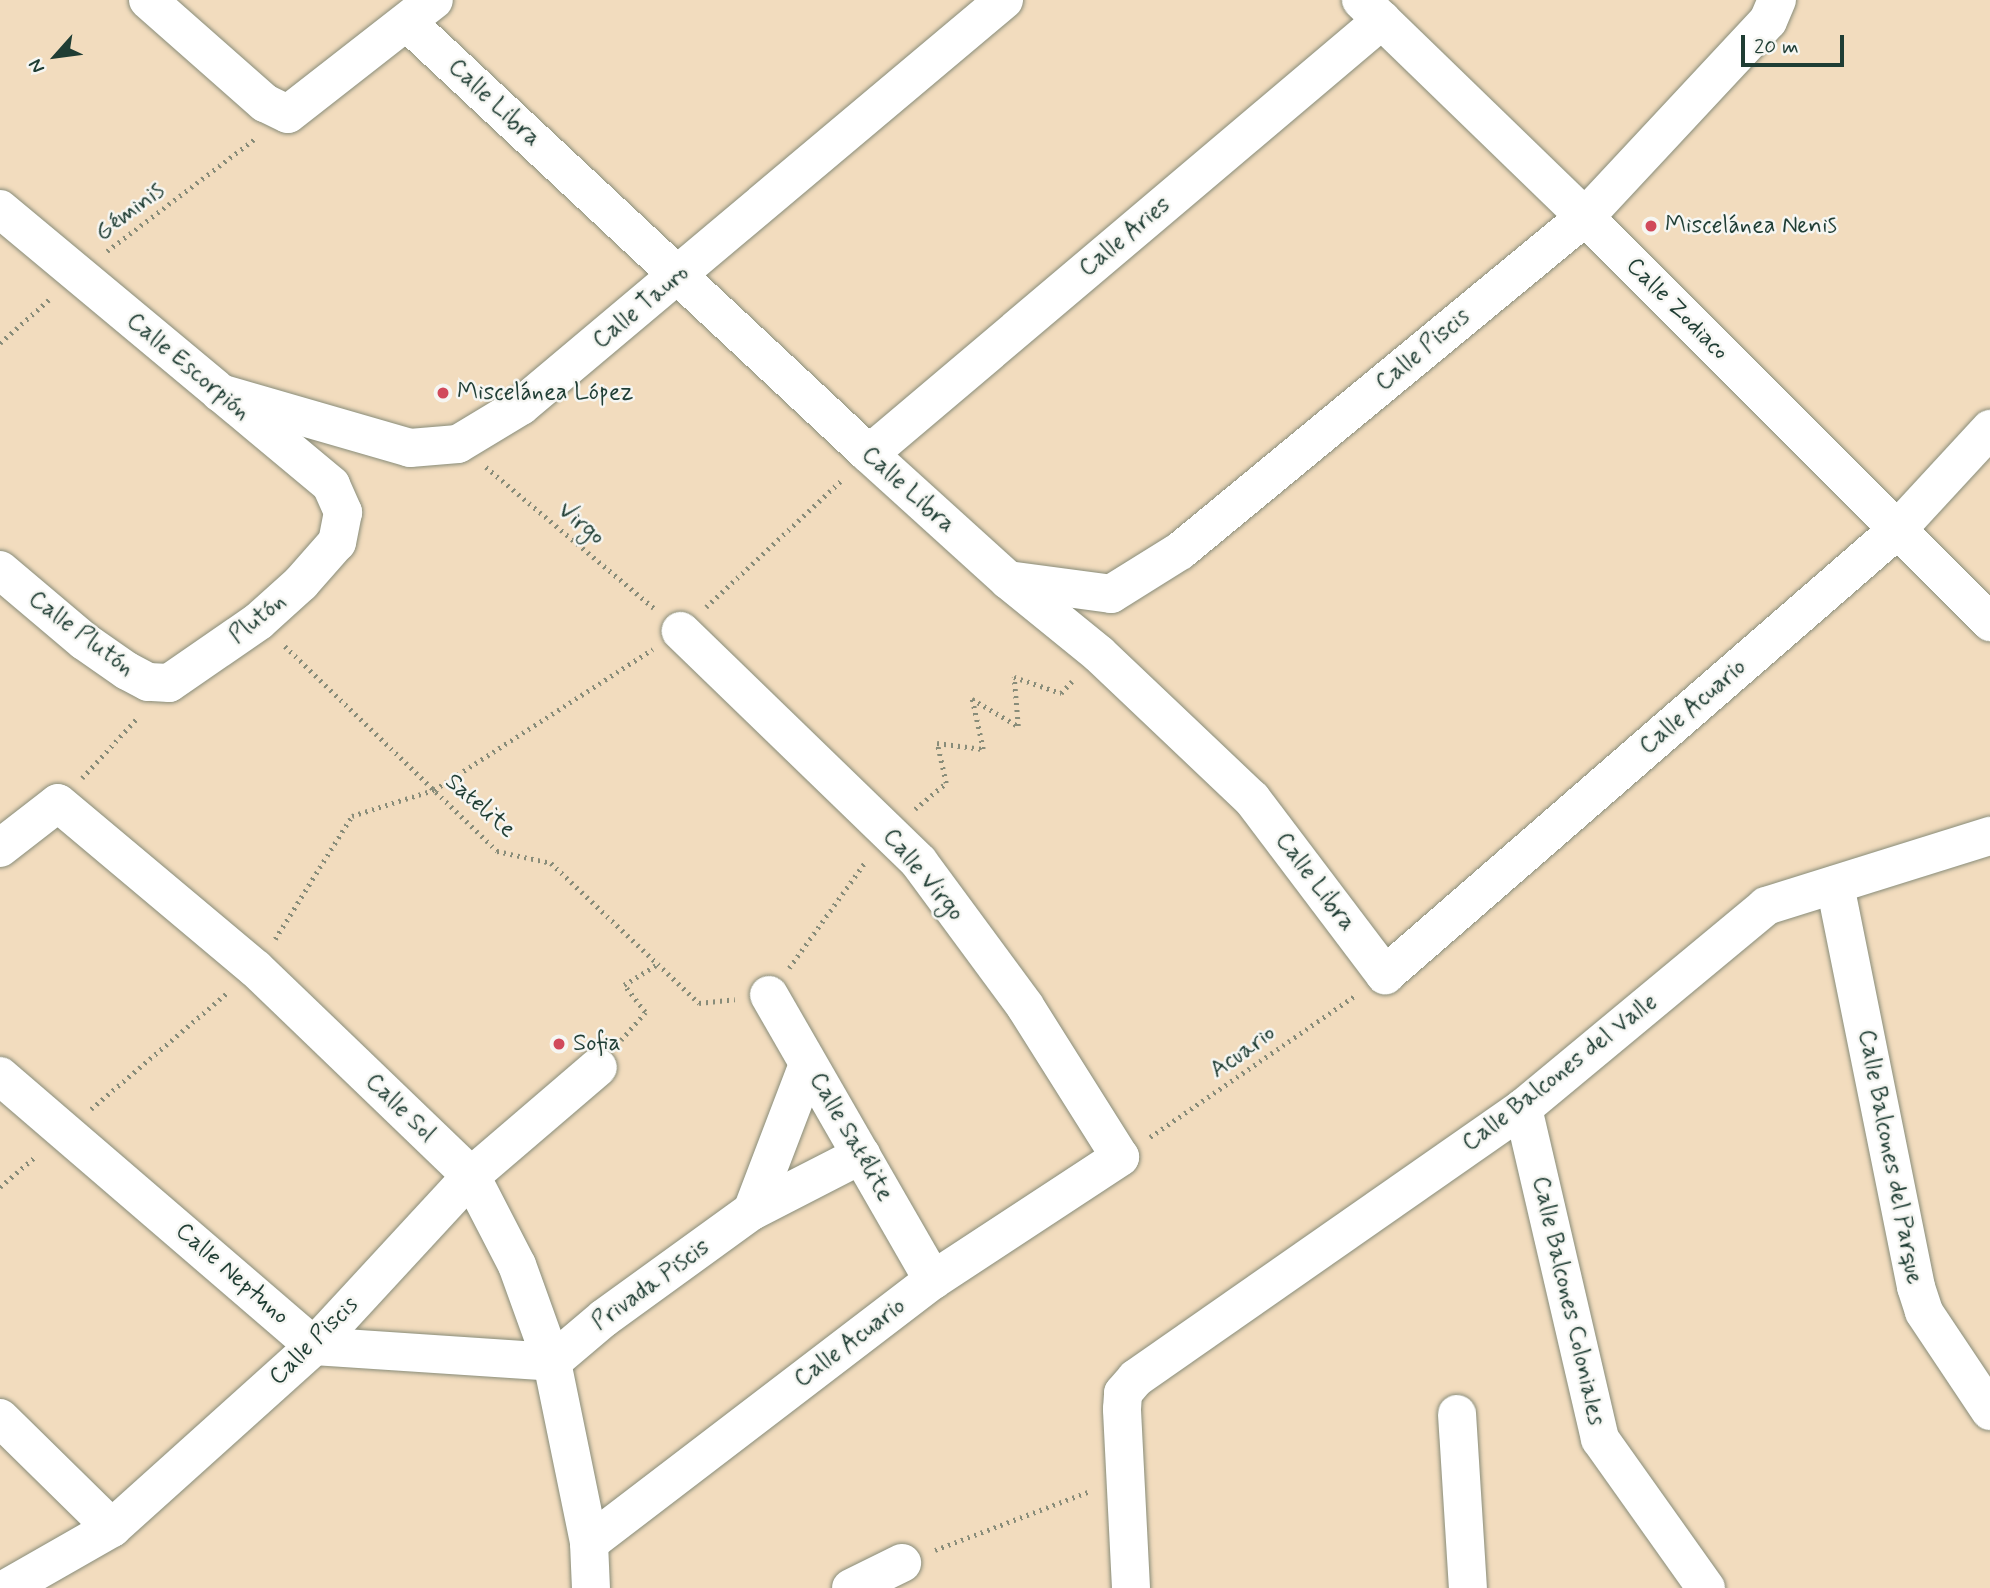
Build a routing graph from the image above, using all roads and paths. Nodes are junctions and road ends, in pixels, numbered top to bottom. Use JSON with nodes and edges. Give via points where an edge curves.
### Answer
{"nodes":[{"id":1,"x":148,"y":0,"type":"edge"},
{"id":2,"x":1004,"y":0,"type":"edge"},
{"id":3,"x":1777,"y":0,"type":"edge"},
{"id":4,"x":1371,"y":10,"type":"edge"},
{"id":5,"x":421,"y":12,"type":"edge"},
{"id":6,"x":288,"y":114,"type":"junction"},
{"id":7,"x":0,"y":209,"type":"edge"},
{"id":8,"x":1585,"y":216,"type":"junction"},
{"id":9,"x":76,"y":275,"type":"junction"},
{"id":10,"x":680,"y":275,"type":"junction"},
{"id":11,"x":0,"y":344,"type":"edge"},
{"id":12,"x":220,"y":393,"type":"junction"},
{"id":13,"x":1990,"y":429,"type":"edge"},
{"id":14,"x":458,"y":444,"type":"junction"},
{"id":15,"x":869,"y":454,"type":"junction"},
{"id":16,"x":1896,"y":531,"type":"junction"},
{"id":17,"x":337,"y":542,"type":"joint"},
{"id":18,"x":0,"y":570,"type":"edge"},
{"id":19,"x":1008,"y":580,"type":"junction"},
{"id":20,"x":259,"y":621,"type":"junction"},
{"id":21,"x":1990,"y":622,"type":"edge"},
{"id":22,"x":681,"y":631,"type":"junction"},
{"id":23,"x":1099,"y":654,"type":"junction"},
{"id":24,"x":169,"y":683,"type":"junction"},
{"id":25,"x":434,"y":790,"type":"junction"},
{"id":26,"x":58,"y":803,"type":"junction"},
{"id":27,"x":888,"y":831,"type":"junction"},
{"id":28,"x":1990,"y":836,"type":"edge"},
{"id":29,"x":0,"y":849,"type":"edge"},
{"id":30,"x":1835,"y":885,"type":"junction"},
{"id":31,"x":658,"y":964,"type":"junction"},
{"id":32,"x":256,"y":969,"type":"junction"},
{"id":33,"x":1385,"y":975,"type":"junction"},
{"id":34,"x":769,"y":995,"type":"junction"},
{"id":35,"x":808,"y":1064,"type":"junction"},
{"id":36,"x":598,"y":1067,"type":"joint"},
{"id":37,"x":0,"y":1076,"type":"edge"},
{"id":38,"x":1523,"y":1108,"type":"junction"},
{"id":39,"x":67,"y":1129,"type":"junction"},
{"id":40,"x":861,"y":1155,"type":"junction"},
{"id":41,"x":1120,"y":1157,"type":"junction"},
{"id":42,"x":471,"y":1176,"type":"junction"},
{"id":43,"x":0,"y":1187,"type":"edge"},
{"id":44,"x":752,"y":1211,"type":"junction"},
{"id":45,"x":933,"y":1280,"type":"junction"},
{"id":46,"x":314,"y":1346,"type":"junction"},
{"id":47,"x":552,"y":1362,"type":"junction"},
{"id":48,"x":1990,"y":1411,"type":"edge"},
{"id":49,"x":1457,"y":1414,"type":"dead end"},
{"id":50,"x":0,"y":1418,"type":"edge"},
{"id":51,"x":1126,"y":1477,"type":"junction"},
{"id":52,"x":112,"y":1528,"type":"junction"},
{"id":53,"x":589,"y":1543,"type":"junction"},
{"id":54,"x":902,"y":1563,"type":"joint"},
{"id":55,"x":6,"y":1588,"type":"edge"},
{"id":56,"x":591,"y":1588,"type":"edge"},
{"id":57,"x":851,"y":1588,"type":"edge"},
{"id":58,"x":1130,"y":1588,"type":"edge"},
{"id":59,"x":1468,"y":1588,"type":"edge"},
{"id":60,"x":1706,"y":1588,"type":"edge"}],
"edges":[{"from":1,"to":6,"type":"street","via":[[265,103]]},
{"from":2,"to":10,"type":"street","name":"Calle Tauro"},
{"from":3,"to":8,"type":"street","name":"Calle Piscis","via":[[1768,21]]},
{"from":4,"to":8,"type":"street","name":"Calle Zodiaco"},
{"from":4,"to":15,"type":"street","name":"Calle Aries"},
{"from":5,"to":6,"type":"street"},
{"from":5,"to":10,"type":"street","name":"Calle Libra"},
{"from":6,"to":9,"type":"path","name":"Géminis"},
{"from":7,"to":9,"type":"street","name":"Calle Escorpión"},
{"from":8,"to":16,"type":"street","name":"Calle Zodiaco"},
{"from":8,"to":19,"type":"street","name":"Calle Piscis","via":[[1180,551],[1111,594]]},
{"from":9,"to":11,"type":"path","name":"Géminis"},
{"from":9,"to":12,"type":"street","name":"Calle Escorpión"},
{"from":10,"to":14,"type":"street","name":"Calle Tauro","via":[[521,406]]},
{"from":10,"to":15,"type":"street","name":"Calle Libra"},
{"from":12,"to":14,"type":"street","name":"Calle Tauro","via":[[410,449]]},
{"from":12,"to":17,"type":"street","name":"Calle Escorpión","via":[[331,485],[343,512]]},
{"from":13,"to":16,"type":"street","name":"Calle Acuario"},
{"from":14,"to":22,"type":"path","name":"Virgo"},
{"from":15,"to":19,"type":"street","name":"Calle Libra"},
{"from":15,"to":22,"type":"path"},
{"from":16,"to":21,"type":"street","name":"Calle Zodiaco"},
{"from":16,"to":33,"type":"street","name":"Calle Acuario"},
{"from":17,"to":20,"type":"street","name":"Plutón"},
{"from":18,"to":24,"type":"street","name":"Calle Plutón","via":[[83,641],[127,671],[148,682]]},
{"from":19,"to":23,"type":"street","name":"Calle Libra"},
{"from":20,"to":24,"type":"street","name":"Plutón"},
{"from":20,"to":25,"type":"path","name":"Satelite"},
{"from":22,"to":25,"type":"path"},
{"from":22,"to":27,"type":"street","name":"Calle Virgo"},
{"from":23,"to":27,"type":"path","via":[[1061,693],[1014,677],[1018,726],[972,699],[983,750],[937,743],[946,783]]},
{"from":23,"to":33,"type":"street","name":"Calle Libra","via":[[1252,799]]},
{"from":24,"to":26,"type":"path"},
{"from":25,"to":31,"type":"path","name":"Satelite","via":[[498,851],[551,863]]},
{"from":25,"to":32,"type":"path","via":[[352,816]]},
{"from":26,"to":29,"type":"street"},
{"from":26,"to":32,"type":"street","name":"Calle Sol"},
{"from":27,"to":34,"type":"path"},
{"from":27,"to":41,"type":"street","name":"Calle Virgo","via":[[919,862],[1025,1006]]},
{"from":28,"to":30,"type":"street","name":"Calle Balcones del Valle"},
{"from":30,"to":38,"type":"street","name":"Calle Balcones del Valle","via":[[1766,906]]},
{"from":30,"to":48,"type":"street","name":"Calle Balcones del Parque","via":[[1916,1287],[1924,1312]]},
{"from":31,"to":34,"type":"path","name":"Satelite","via":[[699,1003]]},
{"from":31,"to":36,"type":"path","via":[[624,985],[645,1012]]},
{"from":32,"to":39,"type":"path"},
{"from":32,"to":42,"type":"street","name":"Calle Sol"},
{"from":33,"to":41,"type":"path","name":"Acuario"},
{"from":34,"to":35,"type":"street","name":"Calle Satélite"},
{"from":35,"to":40,"type":"street","name":"Calle Satélite"},
{"from":35,"to":44,"type":"street"},
{"from":36,"to":42,"type":"street","name":"Calle Piscis"},
{"from":37,"to":39,"type":"street","name":"Calle Neptuno"},
{"from":38,"to":51,"type":"street","name":"Calle Balcones del Valle","via":[[1136,1378],[1123,1393]]},
{"from":38,"to":60,"type":"street","name":"Calle Balcones Coloniales","via":[[1600,1439]]},
{"from":39,"to":43,"type":"path"},
{"from":39,"to":46,"type":"street","name":"Calle Neptuno"},
{"from":40,"to":44,"type":"street","name":"Privada Piscis"},
{"from":40,"to":45,"type":"street","name":"Calle Satélite"},
{"from":41,"to":45,"type":"street","name":"Calle Acuario"},
{"from":42,"to":46,"type":"street","name":"Calle Piscis"},
{"from":42,"to":47,"type":"street","name":"Calle Sol","via":[[517,1265]]},
{"from":44,"to":47,"type":"street","name":"Privada Piscis","via":[[604,1318]]},
{"from":45,"to":53,"type":"street","name":"Calle Acuario"},
{"from":46,"to":47,"type":"street"},
{"from":46,"to":52,"type":"street","name":"Calle Piscis"},
{"from":47,"to":53,"type":"street","name":"Calle Sol"},
{"from":49,"to":59,"type":"street"},
{"from":50,"to":52,"type":"street"},
{"from":51,"to":54,"type":"path"},
{"from":51,"to":58,"type":"street"},
{"from":52,"to":55,"type":"street","name":"Calle Piscis"},
{"from":53,"to":56,"type":"street","name":"Calle Sol"},
{"from":54,"to":57,"type":"street"}]}
